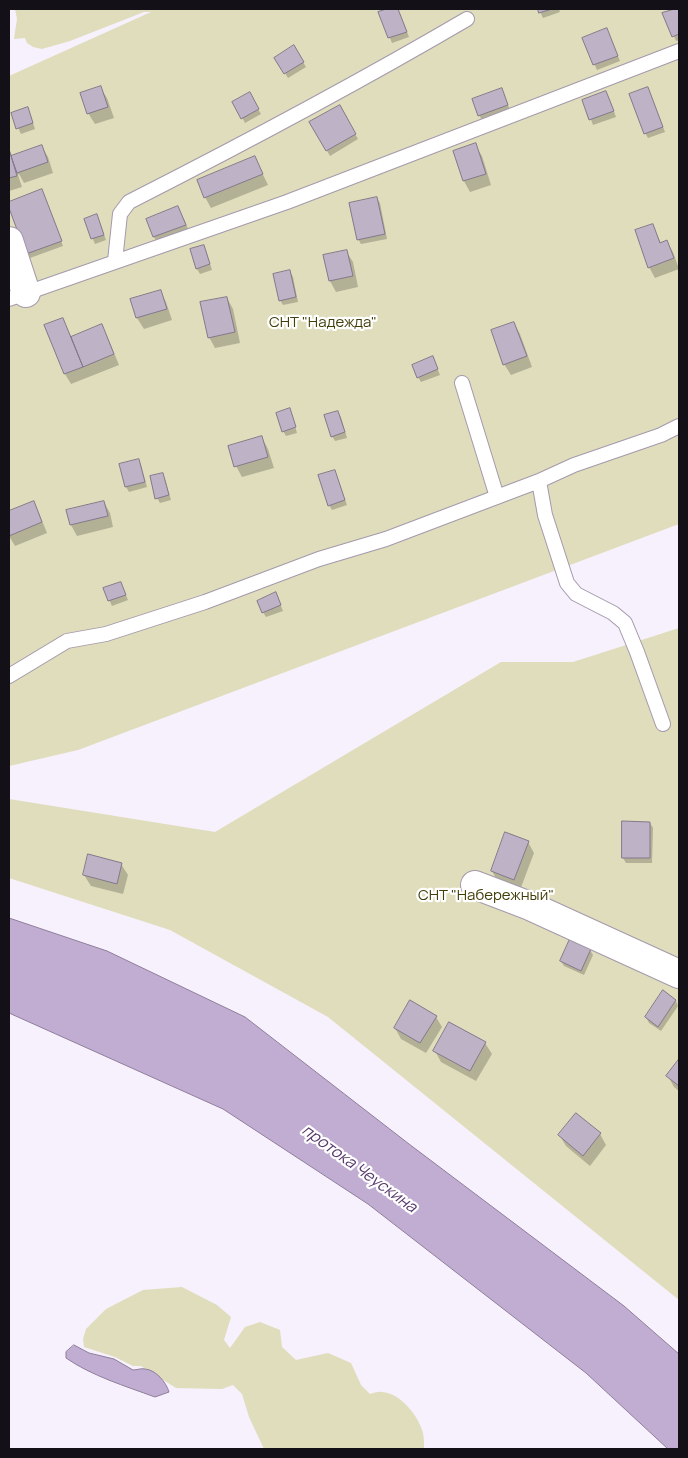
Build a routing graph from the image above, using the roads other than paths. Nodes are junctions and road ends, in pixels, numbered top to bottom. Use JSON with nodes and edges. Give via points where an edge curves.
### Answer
{"nodes":[{"id":1,"x":467,"y":19,"type":"dead end"},
{"id":2,"x":679,"y":51,"type":"edge"},
{"id":3,"x":9,"y":241,"type":"edge"},
{"id":4,"x":115,"y":261,"type":"junction"},
{"id":5,"x":17,"y":296,"type":"edge"},
{"id":6,"x":462,"y":383,"type":"dead end"},
{"id":7,"x":679,"y":426,"type":"edge"},
{"id":8,"x":539,"y":481,"type":"junction"},
{"id":9,"x":497,"y":497,"type":"junction"},
{"id":10,"x":9,"y":676,"type":"edge"},
{"id":11,"x":663,"y":724,"type":"dead end"},
{"id":12,"x":475,"y":885,"type":"dead end"},
{"id":13,"x":679,"y":974,"type":"edge"}],
"edges":[{"from":1,"to":4,"type":"lane","via":[[288,120],[129,202],[120,214]]},
{"from":2,"to":4,"type":"lane","via":[[288,202]]},
{"from":3,"to":5,"type":"street"},
{"from":4,"to":5,"type":"lane"},
{"from":6,"to":9,"type":"lane"},
{"from":7,"to":8,"type":"lane"},
{"from":8,"to":9,"type":"lane"},
{"from":8,"to":11,"type":"lane","via":[[545,515],[567,583],[576,594],[625,623]]},
{"from":9,"to":10,"type":"lane","via":[[205,602],[106,634],[67,641]]},
{"from":12,"to":13,"type":"street","via":[[530,906]]}]}
